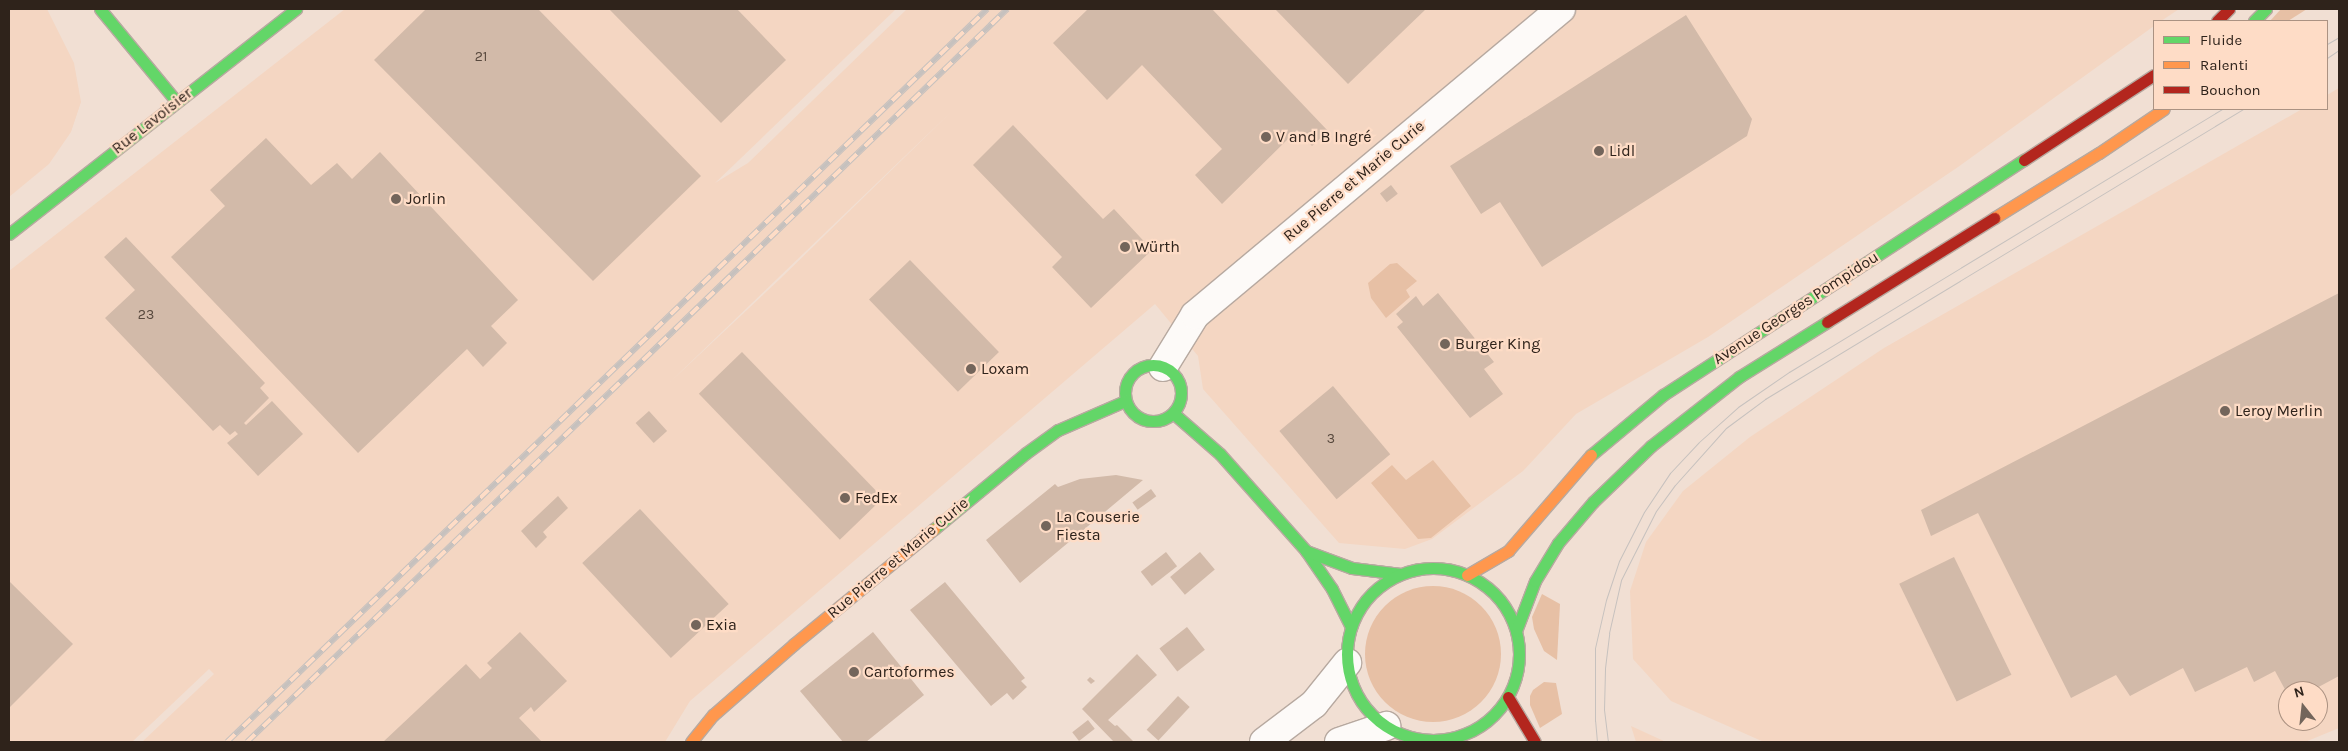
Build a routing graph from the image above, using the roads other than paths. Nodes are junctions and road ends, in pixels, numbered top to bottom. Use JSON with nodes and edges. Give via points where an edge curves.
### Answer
{"nodes":[{"id":1,"x":100,"y":9,"type":"edge"},
{"id":2,"x":296,"y":9,"type":"edge"},
{"id":3,"x":1561,"y":9,"type":"edge"},
{"id":4,"x":2229,"y":9,"type":"edge"},
{"id":5,"x":2266,"y":9,"type":"edge"},
{"id":6,"x":2219,"y":20,"type":"edge"},
{"id":7,"x":2255,"y":20,"type":"edge"},
{"id":8,"x":2153,"y":76,"type":"edge"},
{"id":9,"x":176,"y":101,"type":"junction"},
{"id":10,"x":2163,"y":110,"type":"edge"},
{"id":11,"x":9,"y":234,"type":"edge"},
{"id":12,"x":1162,"y":367,"type":"junction"},
{"id":13,"x":1125,"y":401,"type":"junction"},
{"id":14,"x":1172,"y":413,"type":"junction"},
{"id":15,"x":1306,"y":551,"type":"junction"},
{"id":16,"x":1401,"y":574,"type":"junction"},
{"id":17,"x":1466,"y":575,"type":"junction"},
{"id":18,"x":1351,"y":627,"type":"junction"},
{"id":19,"x":1516,"y":630,"type":"junction"},
{"id":20,"x":1347,"y":663,"type":"junction"},
{"id":21,"x":1508,"y":696,"type":"junction"},
{"id":22,"x":1386,"y":726,"type":"junction"},
{"id":23,"x":1467,"y":739,"type":"edge"},
{"id":24,"x":691,"y":742,"type":"edge"},
{"id":25,"x":1264,"y":742,"type":"edge"},
{"id":26,"x":1339,"y":742,"type":"edge"},
{"id":27,"x":1535,"y":742,"type":"edge"}],
"edges":[{"from":1,"to":9,"type":"main road"},
{"from":2,"to":9,"type":"main road","name":"Rue Lavoisier"},
{"from":3,"to":12,"type":"street","name":"Rue Pierre et Marie Curie","via":[[1195,315]]},
{"from":4,"to":6,"type":"main road"},
{"from":5,"to":7,"type":"main road"},
{"from":8,"to":17,"type":"main road","name":"Avenue Georges Pompidou","via":[[1663,395],[1593,453],[1508,551]]},
{"from":9,"to":11,"type":"main road","name":"Rue Lavoisier"},
{"from":10,"to":19,"type":"main road","name":"Avenue Georges Pompidou","via":[[1739,377],[1650,446],[1593,502],[1558,543],[1535,581]]},
{"from":12,"to":13,"type":"main road","via":[[1145,366],[1137,370],[1126,384]]},
{"from":12,"to":14,"type":"main road","via":[[1174,376],[1181,390],[1178,406]]},
{"from":13,"to":14,"type":"main road","via":[[1142,419],[1158,421]]},
{"from":13,"to":24,"type":"main road","name":"Rue Pierre et Marie Curie","via":[[1058,430],[1026,453],[794,644],[713,715]]},
{"from":14,"to":15,"type":"main road","via":[[1220,454]]},
{"from":15,"to":16,"type":"main road","via":[[1352,568]]},
{"from":15,"to":18,"type":"main road","via":[[1332,589]]},
{"from":16,"to":17,"type":"main road","via":[[1422,569],[1445,569]]},
{"from":16,"to":18,"type":"main road","via":[[1379,587]]},
{"from":17,"to":19,"type":"main road","via":[[1488,588],[1506,607]]},
{"from":18,"to":20,"type":"main road"},
{"from":19,"to":21,"type":"main road","via":[[1519,661]]},
{"from":20,"to":22,"type":"main road","via":[[1354,688],[1367,710]]},
{"from":20,"to":25,"type":"street","via":[[1314,704]]},
{"from":21,"to":23,"type":"main road","via":[[1496,713]]},
{"from":21,"to":27,"type":"main road"},
{"from":22,"to":23,"type":"main road","via":[[1423,740]]},
{"from":22,"to":26,"type":"street"}]}
